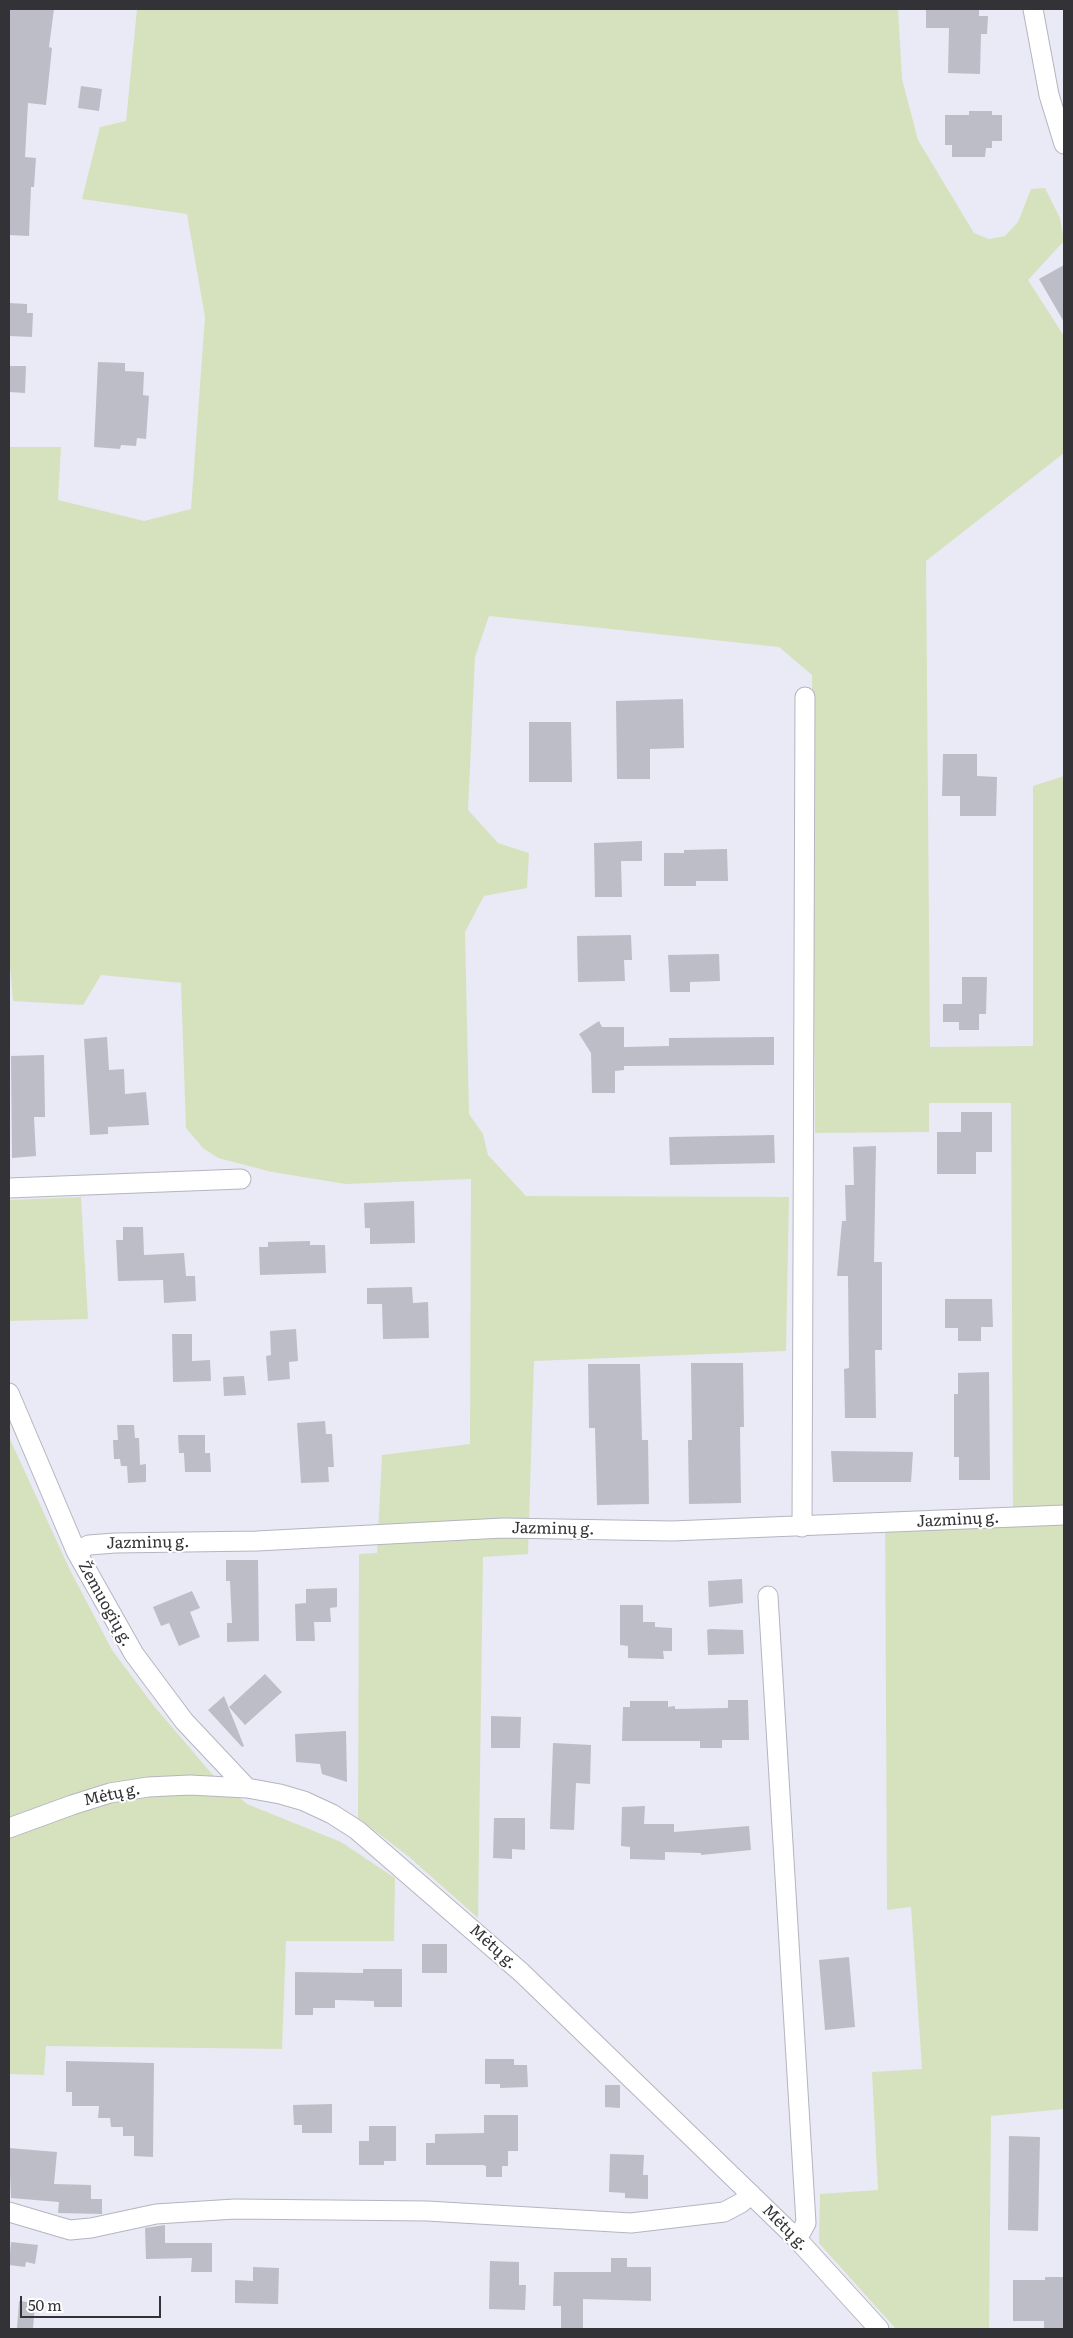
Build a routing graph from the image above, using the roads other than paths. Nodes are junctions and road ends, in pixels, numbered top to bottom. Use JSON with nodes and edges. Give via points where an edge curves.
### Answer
{"nodes":[{"id":1,"x":1034,"y":9,"type":"edge"},
{"id":2,"x":1064,"y":144,"type":"edge"},
{"id":3,"x":805,"y":696,"type":"dead end"},
{"id":4,"x":241,"y":1179,"type":"dead end"},
{"id":5,"x":9,"y":1188,"type":"edge"},
{"id":6,"x":9,"y":1393,"type":"edge"},
{"id":7,"x":1064,"y":1516,"type":"edge"},
{"id":8,"x":802,"y":1527,"type":"junction"},
{"id":9,"x":76,"y":1551,"type":"junction"},
{"id":10,"x":768,"y":1596,"type":"dead end"},
{"id":11,"x":247,"y":1788,"type":"junction"},
{"id":12,"x":9,"y":1828,"type":"edge"},
{"id":13,"x":750,"y":2194,"type":"junction"},
{"id":14,"x":9,"y":2212,"type":"edge"},
{"id":15,"x":797,"y":2239,"type":"junction"},
{"id":16,"x":879,"y":2329,"type":"edge"}],
"edges":[{"from":1,"to":2,"type":"street","via":[[1049,95]]},
{"from":3,"to":8,"type":"street"},
{"from":4,"to":5,"type":"street"},
{"from":6,"to":9,"type":"street","name":"Žemuogių g."},
{"from":7,"to":8,"type":"street","name":"Jazminų g."},
{"from":8,"to":9,"type":"street","name":"Jazminų g.","via":[[672,1531],[503,1528],[257,1541],[115,1543],[89,1545]]},
{"from":9,"to":11,"type":"street","name":"Žemuogių g.","via":[[100,1598],[154,1682],[184,1721]]},
{"from":10,"to":15,"type":"street","via":[[806,2224]]},
{"from":11,"to":12,"type":"street","name":"Mėtų g.","via":[[190,1785],[110,1793]]},
{"from":11,"to":13,"type":"street","name":"Mėtų g.","via":[[304,1800],[357,1830],[522,1973]]},
{"from":13,"to":14,"type":"street","via":[[742,2203],[724,2212],[632,2223],[427,2211],[235,2209],[156,2214],[70,2230]]},
{"from":13,"to":15,"type":"street","name":"Mėtų g."},
{"from":15,"to":16,"type":"street","name":"Mėtų g."}]}
